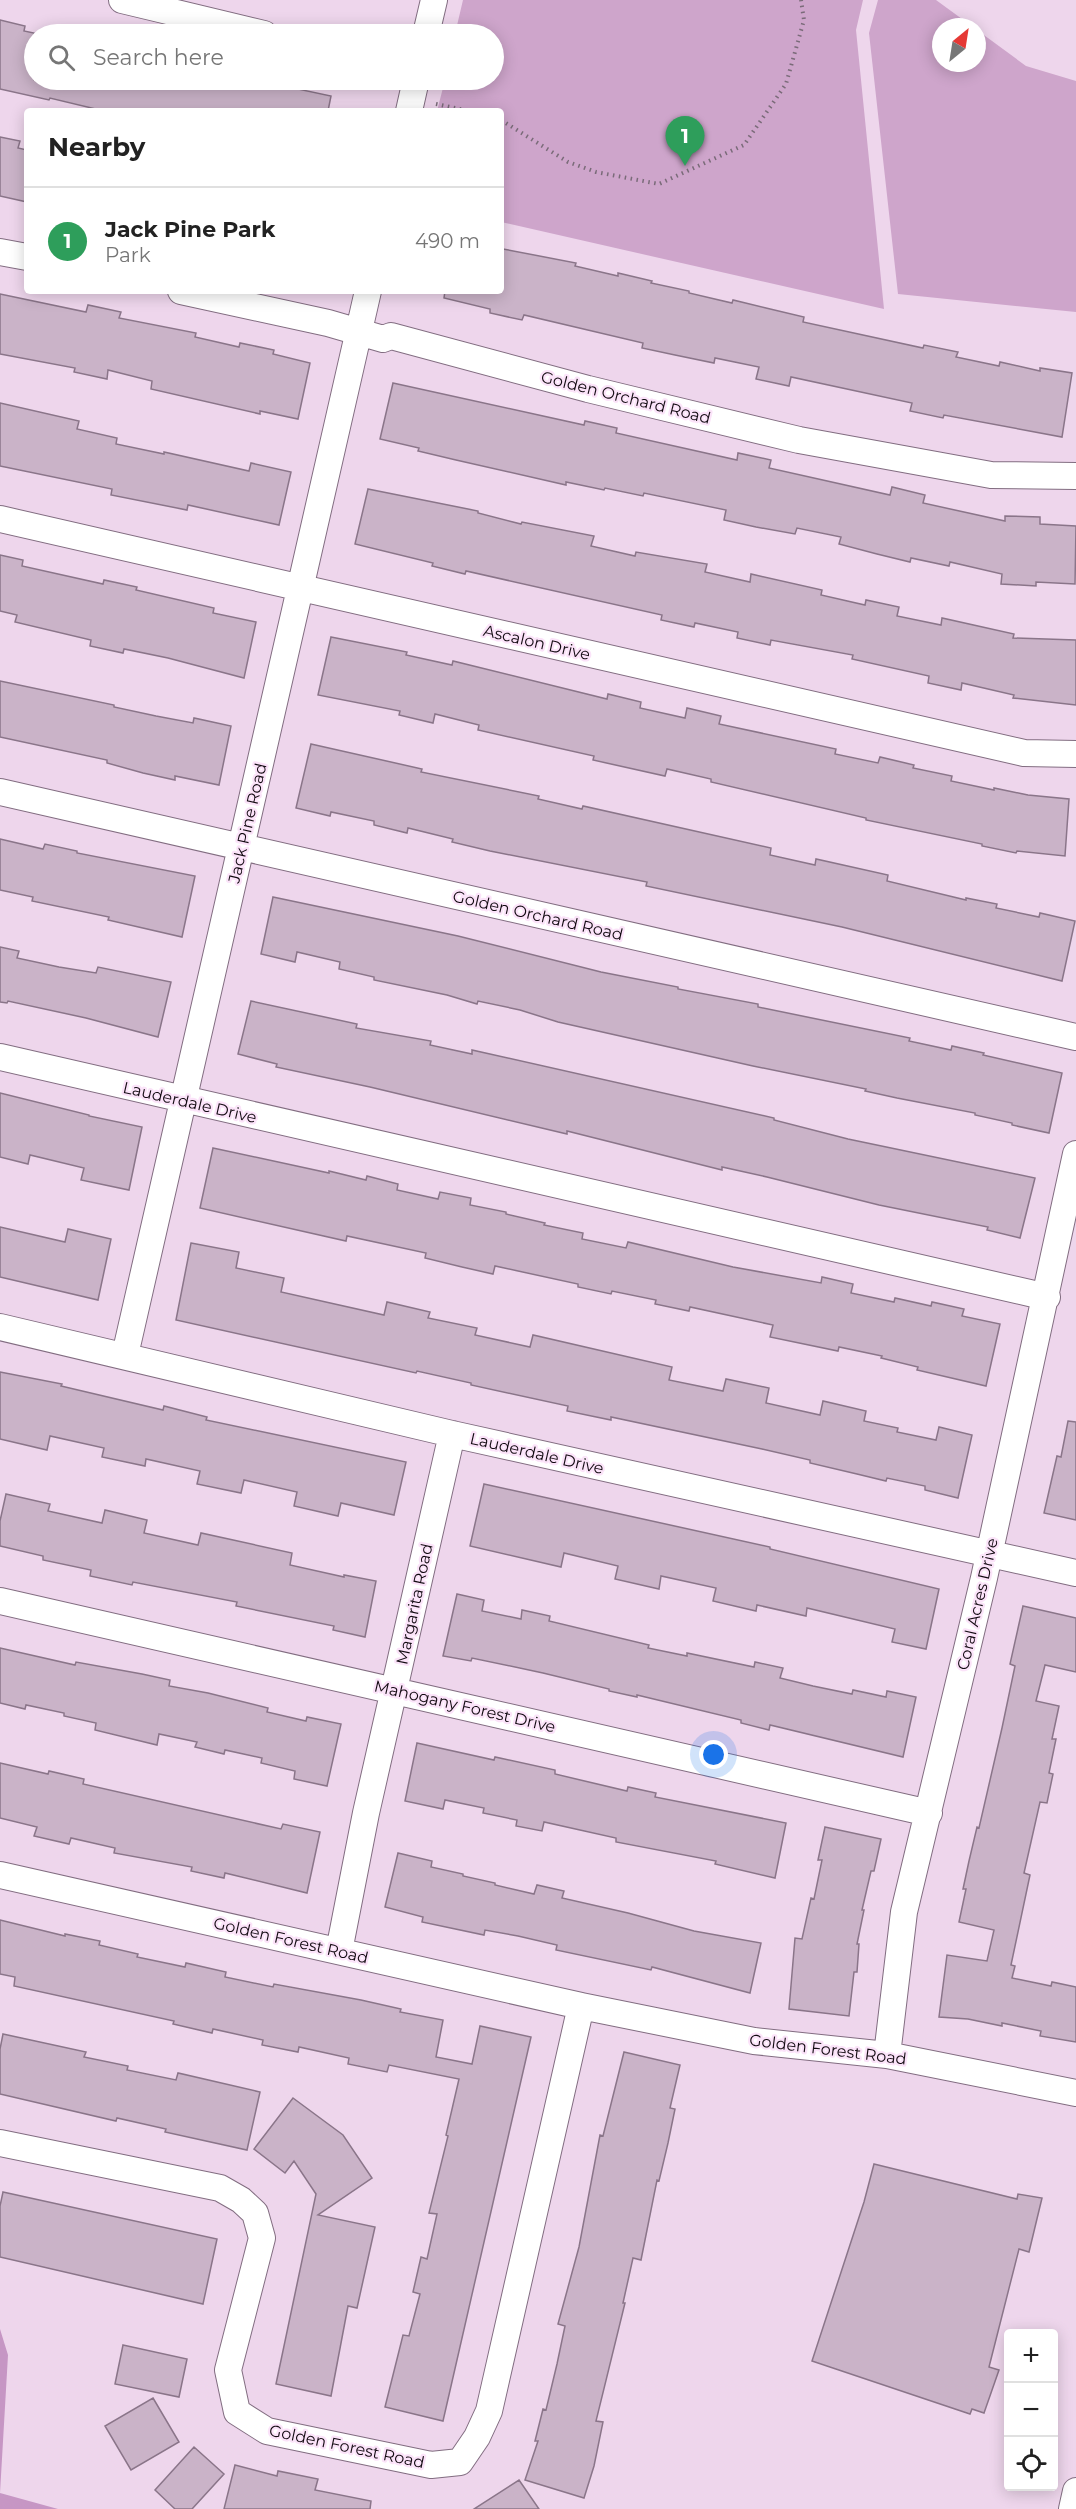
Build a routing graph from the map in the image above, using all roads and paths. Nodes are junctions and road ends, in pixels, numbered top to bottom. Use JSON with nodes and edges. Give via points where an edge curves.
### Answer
{"nodes":[{"id":1,"x":122,"y":0,"type":"edge"},
{"id":2,"x":434,"y":0,"type":"edge"},
{"id":3,"x":801,"y":0,"type":"edge"},
{"id":4,"x":222,"y":24,"type":"edge"},
{"id":5,"x":428,"y":24,"type":"edge"},
{"id":6,"x":414,"y":90,"type":"edge"},
{"id":7,"x":436,"y":104,"type":"dead end"},
{"id":8,"x":410,"y":108,"type":"edge"},
{"id":9,"x":455,"y":108,"type":"edge"},
{"id":10,"x":504,"y":122,"type":"edge"},
{"id":11,"x":0,"y":252,"type":"edge"},
{"id":12,"x":24,"y":256,"type":"edge"},
{"id":13,"x":195,"y":294,"type":"edge"},
{"id":14,"x":367,"y":294,"type":"edge"},
{"id":15,"x":358,"y":333,"type":"junction"},
{"id":16,"x":1076,"y":476,"type":"edge"},
{"id":17,"x":0,"y":519,"type":"edge"},
{"id":18,"x":301,"y":588,"type":"junction"},
{"id":19,"x":1076,"y":754,"type":"edge"},
{"id":20,"x":0,"y":792,"type":"edge"},
{"id":21,"x":241,"y":847,"type":"junction"},
{"id":22,"x":1076,"y":1037,"type":"edge"},
{"id":23,"x":0,"y":1057,"type":"edge"},
{"id":24,"x":183,"y":1101,"type":"junction"},
{"id":25,"x":1076,"y":1154,"type":"edge"},
{"id":26,"x":1047,"y":1298,"type":"junction"},
{"id":27,"x":0,"y":1327,"type":"edge"},
{"id":28,"x":125,"y":1355,"type":"junction"},
{"id":29,"x":452,"y":1434,"type":"junction"},
{"id":30,"x":988,"y":1554,"type":"junction"},
{"id":31,"x":1076,"y":1573,"type":"edge"},
{"id":32,"x":0,"y":1601,"type":"edge"},
{"id":33,"x":395,"y":1690,"type":"junction"},
{"id":34,"x":929,"y":1813,"type":"junction"},
{"id":35,"x":0,"y":1875,"type":"edge"},
{"id":36,"x":339,"y":1951,"type":"junction"},
{"id":37,"x":581,"y":2006,"type":"junction"},
{"id":38,"x":887,"y":2055,"type":"junction"},
{"id":39,"x":1076,"y":2092,"type":"edge"},
{"id":40,"x":0,"y":2143,"type":"edge"},
{"id":41,"x":1076,"y":2492,"type":"edge"},
{"id":42,"x":1072,"y":2509,"type":"edge"}],
"edges":[{"from":1,"to":4,"type":"street"},
{"from":2,"to":5,"type":"street"},
{"from":3,"to":10,"type":"path","via":[[804,20],[786,84],[744,145],[659,184],[596,172],[568,162]]},
{"from":6,"to":8,"type":"street"},
{"from":7,"to":9,"type":"path"},
{"from":11,"to":12,"type":"street"},
{"from":13,"to":15,"type":"street","name":"Golden Orchard Road"},
{"from":14,"to":15,"type":"street","name":"Jack Pine Road"},
{"from":15,"to":16,"type":"street","name":"Golden Orchard Road","via":[[383,339],[391,336],[799,440],[991,475]]},
{"from":15,"to":18,"type":"street","name":"Jack Pine Road"},
{"from":17,"to":18,"type":"street","name":"Ascalon Drive"},
{"from":18,"to":19,"type":"street","name":"Ascalon Drive","via":[[1024,753]]},
{"from":18,"to":21,"type":"street","name":"Jack Pine Road"},
{"from":20,"to":21,"type":"street","name":"Golden Orchard Road"},
{"from":21,"to":22,"type":"street","name":"Golden Orchard Road"},
{"from":21,"to":24,"type":"street","name":"Jack Pine Road"},
{"from":23,"to":24,"type":"street","name":"Lauderdale Drive"},
{"from":24,"to":26,"type":"street","name":"Lauderdale Drive"},
{"from":24,"to":28,"type":"street","name":"Jack Pine Road"},
{"from":25,"to":26,"type":"street","name":"Coral Acres Drive"},
{"from":26,"to":30,"type":"street","name":"Coral Acres Drive"},
{"from":27,"to":28,"type":"street","name":"Lauderdale Drive"},
{"from":28,"to":29,"type":"street","name":"Lauderdale Drive"},
{"from":29,"to":30,"type":"street","name":"Lauderdale Drive"},
{"from":29,"to":33,"type":"street","name":"Margarita Road"},
{"from":30,"to":31,"type":"street","name":"Lauderdale Drive"},
{"from":30,"to":34,"type":"street","name":"Coral Acres Drive"},
{"from":32,"to":33,"type":"street","name":"Mahogany Forest Drive"},
{"from":33,"to":34,"type":"street","name":"Mahogany Forest Drive"},
{"from":33,"to":36,"type":"street","name":"Margarita Road"},
{"from":34,"to":38,"type":"street","name":"Coral Acres Drive","via":[[904,1912]]},
{"from":35,"to":36,"type":"street","name":"Golden Forest Road"},
{"from":36,"to":37,"type":"street","name":"Golden Forest Road"},
{"from":37,"to":38,"type":"street","name":"Golden Forest Road","via":[[754,2041]]},
{"from":37,"to":40,"type":"street","name":"Golden Forest Road","via":[[489,2411],[460,2462],[431,2464],[267,2431],[237,2412],[228,2370],[262,2238],[255,2213],[241,2200],[220,2188]]},
{"from":38,"to":39,"type":"street","name":"Golden Forest Road"},
{"from":41,"to":42,"type":"street"}]}
